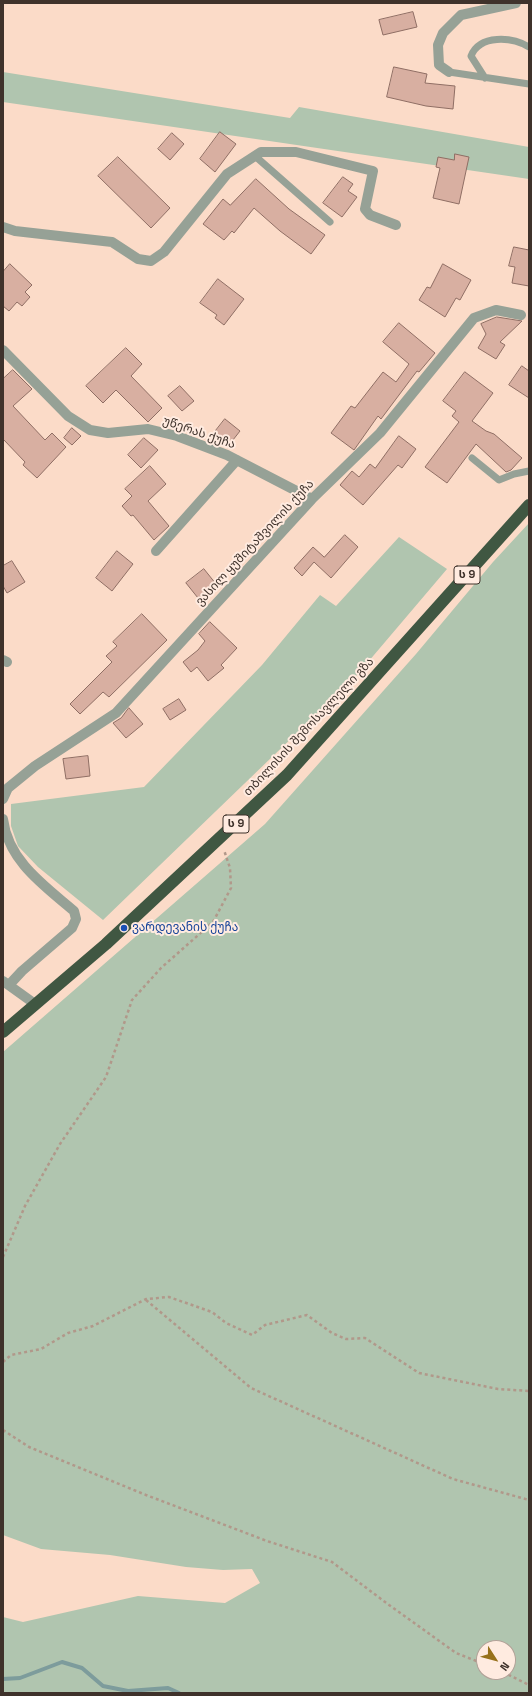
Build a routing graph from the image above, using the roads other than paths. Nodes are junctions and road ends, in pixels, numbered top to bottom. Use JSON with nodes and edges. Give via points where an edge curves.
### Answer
{"nodes":[{"id":1,"x":516,"y":3,"type":"edge"},
{"id":2,"x":529,"y":47,"type":"edge"},
{"id":3,"x":449,"y":72,"type":"joint"},
{"id":4,"x":485,"y":78,"type":"junction"},
{"id":5,"x":529,"y":84,"type":"edge"},
{"id":6,"x":255,"y":156,"type":"junction"},
{"id":7,"x":330,"y":222,"type":"dead end"},
{"id":8,"x":396,"y":225,"type":"dead end"},
{"id":9,"x":3,"y":227,"type":"edge"},
{"id":10,"x":521,"y":315,"type":"dead end"},
{"id":11,"x":3,"y":350,"type":"edge"},
{"id":12,"x":472,"y":458,"type":"dead end"},
{"id":13,"x":237,"y":460,"type":"junction"},
{"id":14,"x":529,"y":472,"type":"edge"},
{"id":15,"x":312,"y":499,"type":"junction"},
{"id":16,"x":529,"y":505,"type":"edge"},
{"id":17,"x":156,"y":551,"type":"dead end"},
{"id":18,"x":3,"y":799,"type":"edge"},
{"id":19,"x":3,"y":819,"type":"edge"},
{"id":20,"x":6,"y":983,"type":"edge"},
{"id":21,"x":35,"y":1004,"type":"junction"},
{"id":22,"x":3,"y":1032,"type":"edge"}],
"edges":[{"from":1,"to":3,"type":"street","via":[[462,15],[443,33],[438,45],[439,65]]},
{"from":2,"to":4,"type":"lane","via":[[519,41],[498,39],[486,41],[474,49],[471,56]]},
{"from":3,"to":4,"type":"lane"},
{"from":4,"to":5,"type":"lane"},
{"from":6,"to":7,"type":"lane"},
{"from":6,"to":8,"type":"street","via":[[261,152],[296,152],[372,171],[365,209],[370,214]]},
{"from":6,"to":9,"type":"street","via":[[227,174],[164,252],[151,261],[138,259],[112,242],[16,231]]},
{"from":10,"to":15,"type":"street","name":"ვასილ ყუშიტაშვილის ქუჩა","via":[[496,310],[474,318],[380,433]]},
{"from":11,"to":13,"type":"street","name":"უწერას ქუჩა","via":[[68,416],[90,430],[108,433],[148,429],[177,436]]},
{"from":12,"to":14,"type":"lane","via":[[499,480]]},
{"from":13,"to":15,"type":"street","name":"უწერას ქუჩა"},
{"from":13,"to":17,"type":"street"},
{"from":15,"to":18,"type":"street","name":"ვასილ ყუშიტაშვილის ქუჩა","via":[[116,713],[35,766],[8,788]]},
{"from":16,"to":21,"type":"highway","name":"თბილისის შემოსავლელი გზა","number":"ს 9","via":[[286,775],[106,944]]},
{"from":19,"to":20,"type":"street","via":[[13,851],[31,874],[74,911],[76,919],[72,928]]},
{"from":20,"to":21,"type":"street"},
{"from":21,"to":22,"type":"highway","name":"თბილისის შემოსავლელი გზა","number":"ს 9"}]}
